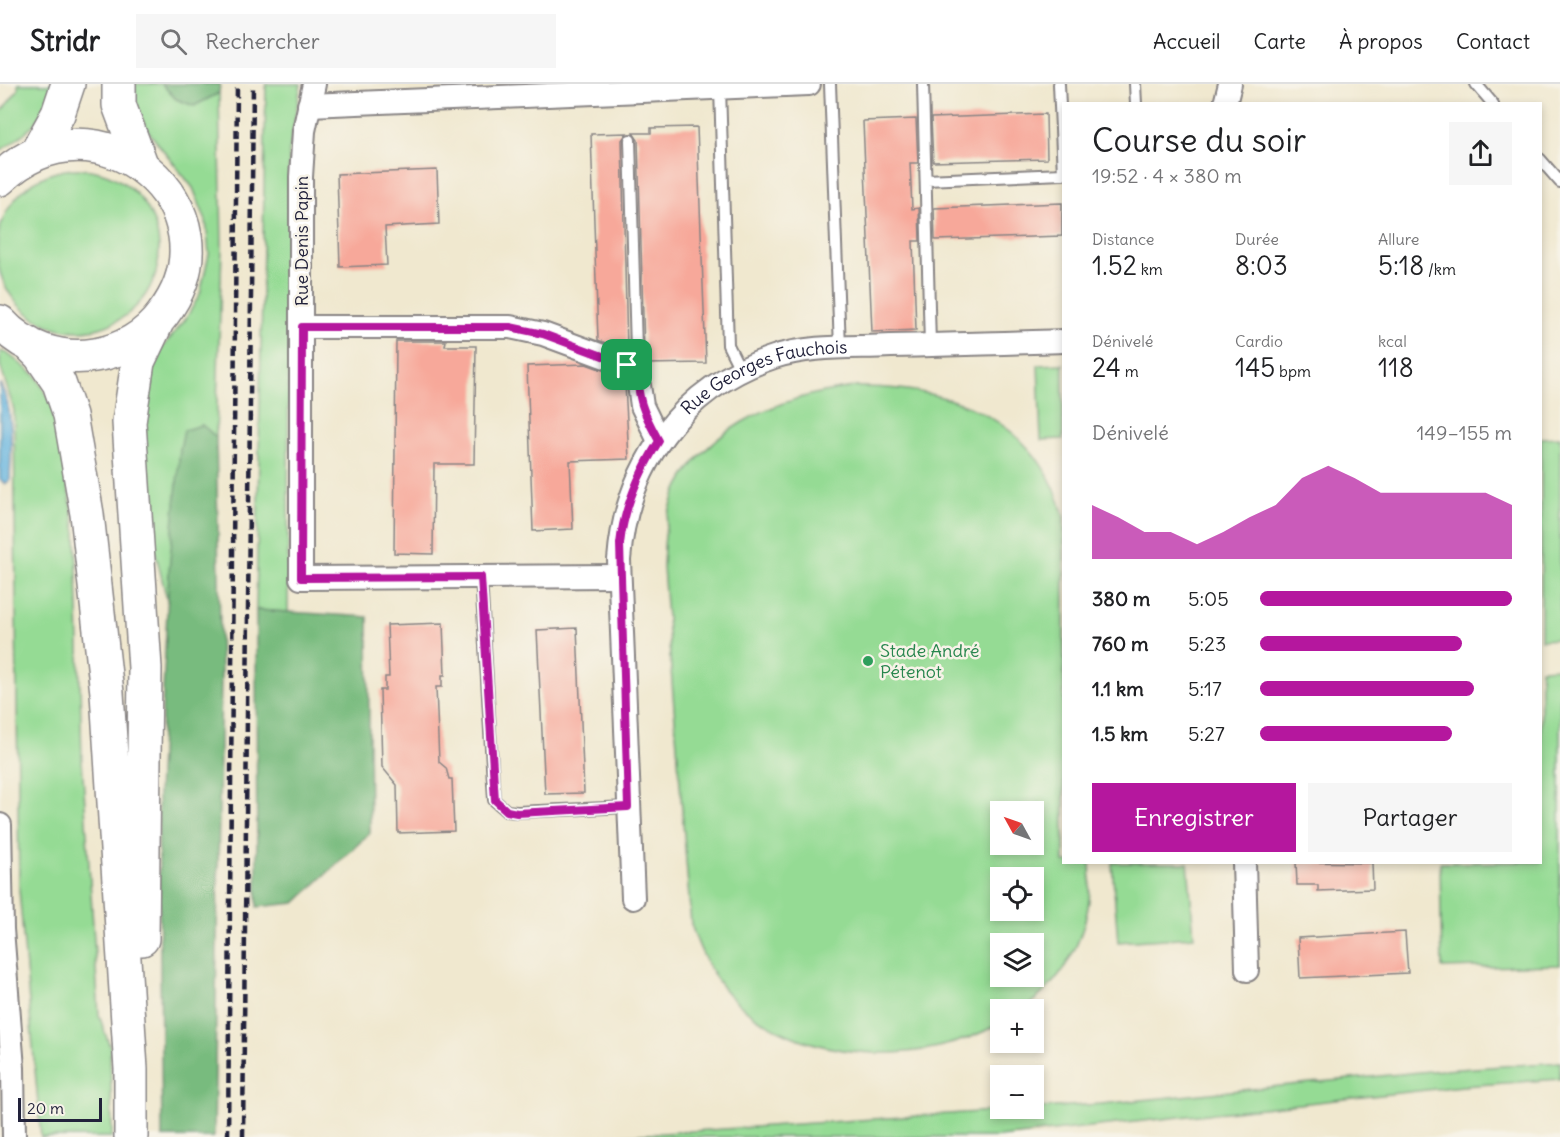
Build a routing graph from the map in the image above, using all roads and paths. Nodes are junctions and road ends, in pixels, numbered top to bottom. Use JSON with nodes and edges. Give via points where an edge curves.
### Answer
{"nodes":[{"id":1,"x":68,"y":84,"type":"edge"},
{"id":2,"x":119,"y":84,"type":"edge"},
{"id":3,"x":809,"y":84,"type":"edge"},
{"id":4,"x":831,"y":84,"type":"edge"},
{"id":5,"x":923,"y":84,"type":"edge"},
{"id":6,"x":1059,"y":84,"type":"edge"},
{"id":7,"x":1135,"y":84,"type":"edge"},
{"id":8,"x":1230,"y":84,"type":"edge"},
{"id":9,"x":1476,"y":84,"type":"edge"},
{"id":10,"x":720,"y":88,"type":"junction"},
{"id":11,"x":311,"y":95,"type":"edge"},
{"id":12,"x":1136,"y":102,"type":"edge"},
{"id":13,"x":1226,"y":102,"type":"edge"},
{"id":14,"x":1491,"y":102,"type":"edge"},
{"id":15,"x":630,"y":140,"type":"dead end"},
{"id":16,"x":1062,"y":152,"type":"edge"},
{"id":17,"x":1542,"y":161,"type":"edge"},
{"id":18,"x":141,"y":164,"type":"junction"},
{"id":19,"x":12,"y":168,"type":"edge"},
{"id":20,"x":1062,"y":174,"type":"edge"},
{"id":21,"x":926,"y":180,"type":"junction"},
{"id":22,"x":1560,"y":182,"type":"edge"},
{"id":23,"x":157,"y":322,"type":"junction"},
{"id":24,"x":302,"y":327,"type":"junction"},
{"id":25,"x":10,"y":333,"type":"edge"},
{"id":26,"x":1062,"y":341,"type":"edge"},
{"id":27,"x":930,"y":345,"type":"junction"},
{"id":28,"x":840,"y":348,"type":"junction"},
{"id":29,"x":627,"y":365,"type":"junction"},
{"id":30,"x":741,"y":371,"type":"junction"},
{"id":31,"x":659,"y":441,"type":"junction"},
{"id":32,"x":619,"y":576,"type":"junction"},
{"id":33,"x":481,"y":577,"type":"junction"},
{"id":34,"x":628,"y":807,"type":"junction"},
{"id":35,"x":0,"y":825,"type":"edge"},
{"id":36,"x":1244,"y":864,"type":"edge"},
{"id":37,"x":633,"y":898,"type":"dead end"},
{"id":38,"x":1,"y":929,"type":"edge"},
{"id":39,"x":1247,"y":970,"type":"dead end"},
{"id":40,"x":131,"y":1070,"type":"junction"},
{"id":41,"x":14,"y":1137,"type":"edge"},
{"id":42,"x":131,"y":1137,"type":"edge"}],
"edges":[{"from":1,"to":19,"type":"main road","via":[[58,114]]},
{"from":2,"to":18,"type":"main road","via":[[119,105]]},
{"from":3,"to":10,"type":"street"},
{"from":4,"to":28,"type":"lane"},
{"from":5,"to":21,"type":"lane"},
{"from":6,"to":16,"type":"lane"},
{"from":7,"to":12,"type":"lane"},
{"from":8,"to":13,"type":"street"},
{"from":9,"to":14,"type":"lane"},
{"from":10,"to":11,"type":"street"},
{"from":10,"to":30,"type":"lane","via":[[728,345]]},
{"from":11,"to":24,"type":"street","name":"Rue Denis Papin","via":[[301,177]]},
{"from":15,"to":29,"type":"lane","via":[[636,350]]},
{"from":17,"to":22,"type":"lane"},
{"from":18,"to":19,"type":"main road","via":[[117,151],[90,144],[63,145]]},
{"from":18,"to":23,"type":"main road","via":[[169,194],[184,239],[178,287]]},
{"from":20,"to":21,"type":"lane"},
{"from":21,"to":27,"type":"lane"},
{"from":23,"to":25,"type":"main road","via":[[135,340],[97,355],[62,355]]},
{"from":23,"to":40,"type":"main road","via":[[138,362],[129,422],[146,739],[142,944]]},
{"from":24,"to":29,"type":"street","via":[[510,327],[543,334]]},
{"from":24,"to":33,"type":"street","name":"Rue Denis Papin","via":[[301,578]]},
{"from":25,"to":40,"type":"main road","via":[[40,355],[59,383],[78,453],[107,693]]},
{"from":26,"to":27,"type":"street","name":"Rue Georges Fauchois"},
{"from":27,"to":28,"type":"street","name":"Rue Georges Fauchois"},
{"from":28,"to":30,"type":"street","name":"Rue Georges Fauchois","via":[[775,357]]},
{"from":29,"to":31,"type":"street","via":[[638,378],[642,406]]},
{"from":30,"to":31,"type":"street","name":"Rue Georges Fauchois","via":[[696,400]]},
{"from":31,"to":32,"type":"street","name":"Rue Georges Fauchois","via":[[627,506]]},
{"from":32,"to":33,"type":"street"},
{"from":32,"to":34,"type":"street","name":"Rue Georges Fauchois"},
{"from":33,"to":34,"type":"lane","via":[[495,800],[507,811],[517,813]]},
{"from":34,"to":37,"type":"street","name":"Rue Georges Fauchois"},
{"from":35,"to":38,"type":"street"},
{"from":36,"to":39,"type":"street"},
{"from":38,"to":41,"type":"street","via":[[13,1068]]},
{"from":40,"to":42,"type":"main road"}]}
